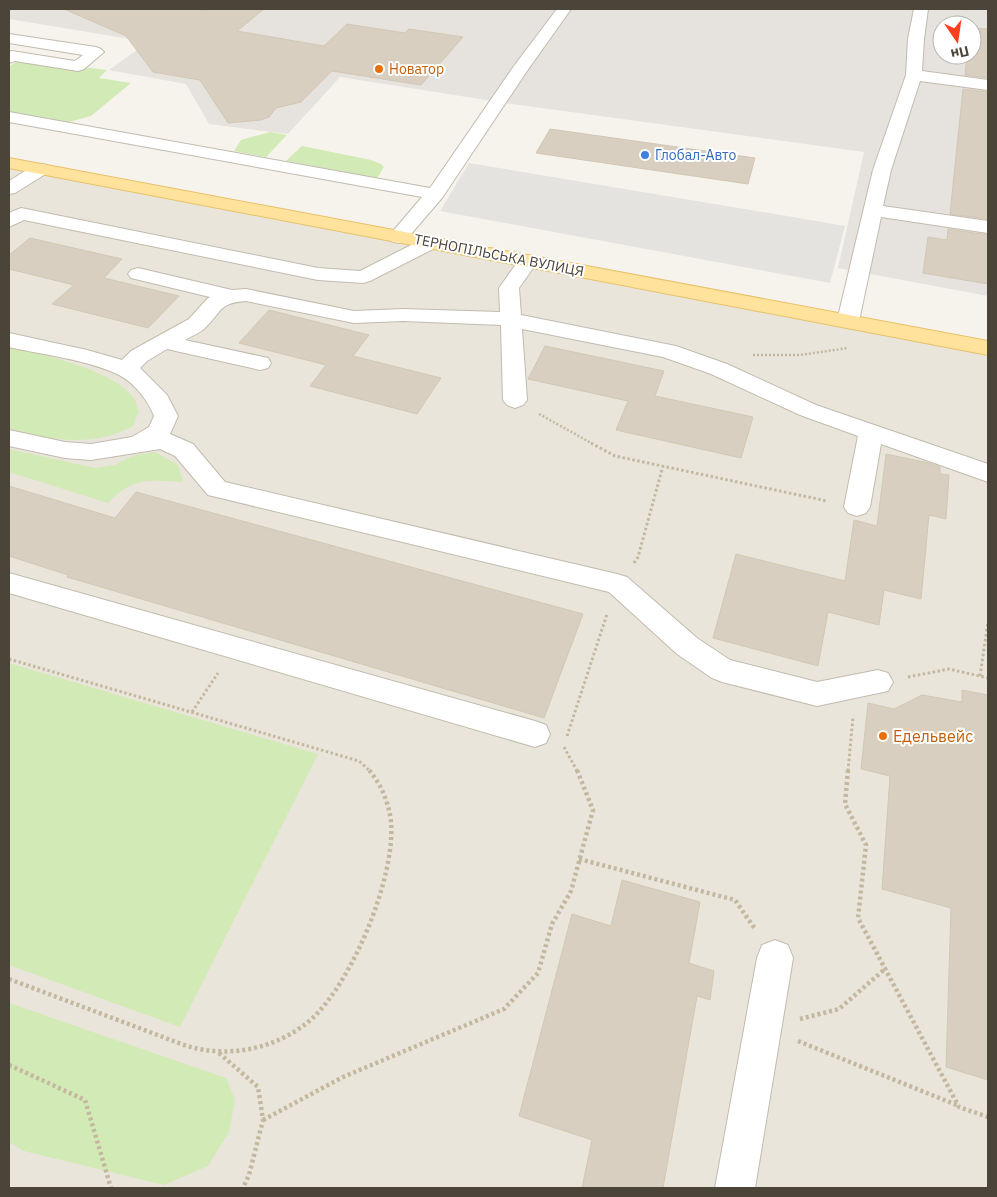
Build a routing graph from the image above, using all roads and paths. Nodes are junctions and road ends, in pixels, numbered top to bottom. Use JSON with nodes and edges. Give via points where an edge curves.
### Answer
{"nodes":[{"id":1,"x":564,"y":9,"type":"edge"},
{"id":2,"x":921,"y":9,"type":"edge"},
{"id":3,"x":9,"y":39,"type":"edge"},
{"id":4,"x":31,"y":42,"type":"junction"},
{"id":5,"x":10,"y":57,"type":"edge"},
{"id":6,"x":914,"y":74,"type":"junction"},
{"id":7,"x":988,"y":85,"type":"edge"},
{"id":8,"x":9,"y":117,"type":"edge"},
{"id":9,"x":9,"y":163,"type":"edge"},
{"id":10,"x":41,"y":170,"type":"junction"},
{"id":11,"x":9,"y":189,"type":"edge"},
{"id":12,"x":435,"y":194,"type":"junction"},
{"id":13,"x":873,"y":210,"type":"junction"},
{"id":14,"x":9,"y":221,"type":"edge"},
{"id":15,"x":988,"y":228,"type":"edge"},
{"id":16,"x":398,"y":237,"type":"junction"},
{"id":17,"x":430,"y":243,"type":"junction"},
{"id":18,"x":528,"y":261,"type":"junction"},
{"id":19,"x":138,"y":274,"type":"dead end"},
{"id":20,"x":232,"y":296,"type":"junction"},
{"id":21,"x":511,"y":319,"type":"junction"},
{"id":22,"x":848,"y":321,"type":"junction"},
{"id":23,"x":9,"y":340,"type":"edge"},
{"id":24,"x":164,"y":342,"type":"junction"},
{"id":25,"x":988,"y":348,"type":"edge"},
{"id":26,"x":260,"y":363,"type":"dead end"},
{"id":27,"x":126,"y":369,"type":"junction"},
{"id":28,"x":514,"y":400,"type":"joint"},
{"id":29,"x":871,"y":432,"type":"junction"},
{"id":30,"x":9,"y":438,"type":"edge"},
{"id":31,"x":138,"y":444,"type":"junction"},
{"id":32,"x":663,"y":466,"type":"junction"},
{"id":33,"x":988,"y":474,"type":"edge"},
{"id":34,"x":857,"y":507,"type":"joint"},
{"id":35,"x":645,"y":532,"type":"dead end"},
{"id":36,"x":9,"y":583,"type":"edge"},
{"id":37,"x":988,"y":622,"type":"edge"},
{"id":38,"x":602,"y":631,"type":"dead end"},
{"id":39,"x":234,"y":648,"type":"junction"},
{"id":40,"x":9,"y":659,"type":"edge"},
{"id":41,"x":980,"y":676,"type":"junction"},
{"id":42,"x":988,"y":678,"type":"edge"},
{"id":43,"x":867,"y":684,"type":"junction"},
{"id":44,"x":192,"y":712,"type":"junction"},
{"id":45,"x":535,"y":734,"type":"joint"},
{"id":46,"x":564,"y":746,"type":"junction"},
{"id":47,"x":580,"y":859,"type":"junction"},
{"id":48,"x":775,"y":958,"type":"joint"},
{"id":49,"x":886,"y":968,"type":"junction"},
{"id":50,"x":9,"y":978,"type":"edge"},
{"id":51,"x":763,"y":1028,"type":"junction"},
{"id":52,"x":219,"y":1052,"type":"junction"},
{"id":53,"x":9,"y":1065,"type":"edge"},
{"id":54,"x":959,"y":1107,"type":"junction"},
{"id":55,"x":988,"y":1117,"type":"edge"},
{"id":56,"x":263,"y":1120,"type":"junction"},
{"id":57,"x":111,"y":1188,"type":"edge"},
{"id":58,"x":243,"y":1188,"type":"edge"},
{"id":59,"x":735,"y":1188,"type":"edge"}],
"edges":[{"from":1,"to":12,"type":"lane"},
{"from":2,"to":6,"type":"lane"},
{"from":3,"to":4,"type":"lane"},
{"from":4,"to":5,"type":"lane"},
{"from":4,"to":5,"type":"lane","via":[[96,52],[78,66]]},
{"from":6,"to":7,"type":"lane"},
{"from":6,"to":13,"type":"lane","via":[[882,170]]},
{"from":8,"to":12,"type":"lane"},
{"from":9,"to":10,"type":"main road","name":"ТЕРНОПІЛЬСЬКА ВУЛИЦЯ"},
{"from":10,"to":11,"type":"lane"},
{"from":10,"to":16,"type":"main road","name":"ТЕРНОПІЛЬСЬКА ВУЛИЦЯ"},
{"from":12,"to":16,"type":"lane"},
{"from":13,"to":15,"type":"lane"},
{"from":13,"to":22,"type":"lane"},
{"from":14,"to":17,"type":"lane","via":[[21,214],[318,274],[363,277]]},
{"from":16,"to":17,"type":"main road","name":"ТЕРНОПІЛЬСЬКА ВУЛИЦЯ"},
{"from":17,"to":18,"type":"main road","name":"ТЕРНОПІЛЬСЬКА ВУЛИЦЯ"},
{"from":18,"to":21,"type":"lane","via":[[509,288]]},
{"from":18,"to":22,"type":"main road","name":"ТЕРНОПІЛЬСЬКА ВУЛИЦЯ"},
{"from":19,"to":20,"type":"lane"},
{"from":20,"to":21,"type":"lane","via":[[246,295],[354,317],[403,315]]},
{"from":20,"to":24,"type":"lane","via":[[214,303],[197,324]]},
{"from":21,"to":28,"type":"lane"},
{"from":21,"to":29,"type":"lane","via":[[668,351],[719,369],[808,410]]},
{"from":22,"to":25,"type":"main road","name":"ТЕРНОПІЛЬСЬКА ВУЛИЦЯ"},
{"from":23,"to":27,"type":"lane"},
{"from":24,"to":26,"type":"lane"},
{"from":24,"to":27,"type":"lane"},
{"from":27,"to":31,"type":"lane","via":[[159,400],[166,416],[158,432]]},
{"from":28,"to":32,"type":"path","via":[[615,456]]},
{"from":29,"to":33,"type":"lane"},
{"from":29,"to":34,"type":"lane"},
{"from":30,"to":31,"type":"lane","via":[[91,452]]},
{"from":31,"to":43,"type":"lane","via":[[163,440],[184,450],[217,489],[617,584],[687,646],[722,670],[817,694]]},
{"from":32,"to":34,"type":"path"},
{"from":32,"to":35,"type":"path"},
{"from":36,"to":39,"type":"lane"},
{"from":37,"to":41,"type":"path"},
{"from":38,"to":46,"type":"path"},
{"from":39,"to":44,"type":"path"},
{"from":39,"to":45,"type":"lane"},
{"from":40,"to":44,"type":"path"},
{"from":41,"to":42,"type":"path"},
{"from":41,"to":43,"type":"path","via":[[949,669]]},
{"from":43,"to":49,"type":"path","via":[[845,804],[866,845],[858,918]]},
{"from":44,"to":52,"type":"path","via":[[360,761],[378,780],[391,828],[387,868],[372,914],[355,957],[328,1002],[304,1025],[274,1041],[240,1052]]},
{"from":45,"to":46,"type":"path"},
{"from":46,"to":47,"type":"path","via":[[593,810]]},
{"from":47,"to":48,"type":"path","via":[[735,900]]},
{"from":47,"to":56,"type":"path","via":[[571,891],[552,924],[538,972],[504,1009],[343,1077]]},
{"from":48,"to":51,"type":"lane"},
{"from":49,"to":51,"type":"path","via":[[839,1009]]},
{"from":49,"to":54,"type":"path"},
{"from":50,"to":52,"type":"path","via":[[184,1045]]},
{"from":51,"to":54,"type":"path"},
{"from":51,"to":59,"type":"lane"},
{"from":52,"to":56,"type":"path","via":[[258,1086]]},
{"from":53,"to":57,"type":"path","via":[[85,1100]]},
{"from":54,"to":55,"type":"path"},
{"from":56,"to":58,"type":"path"}]}
